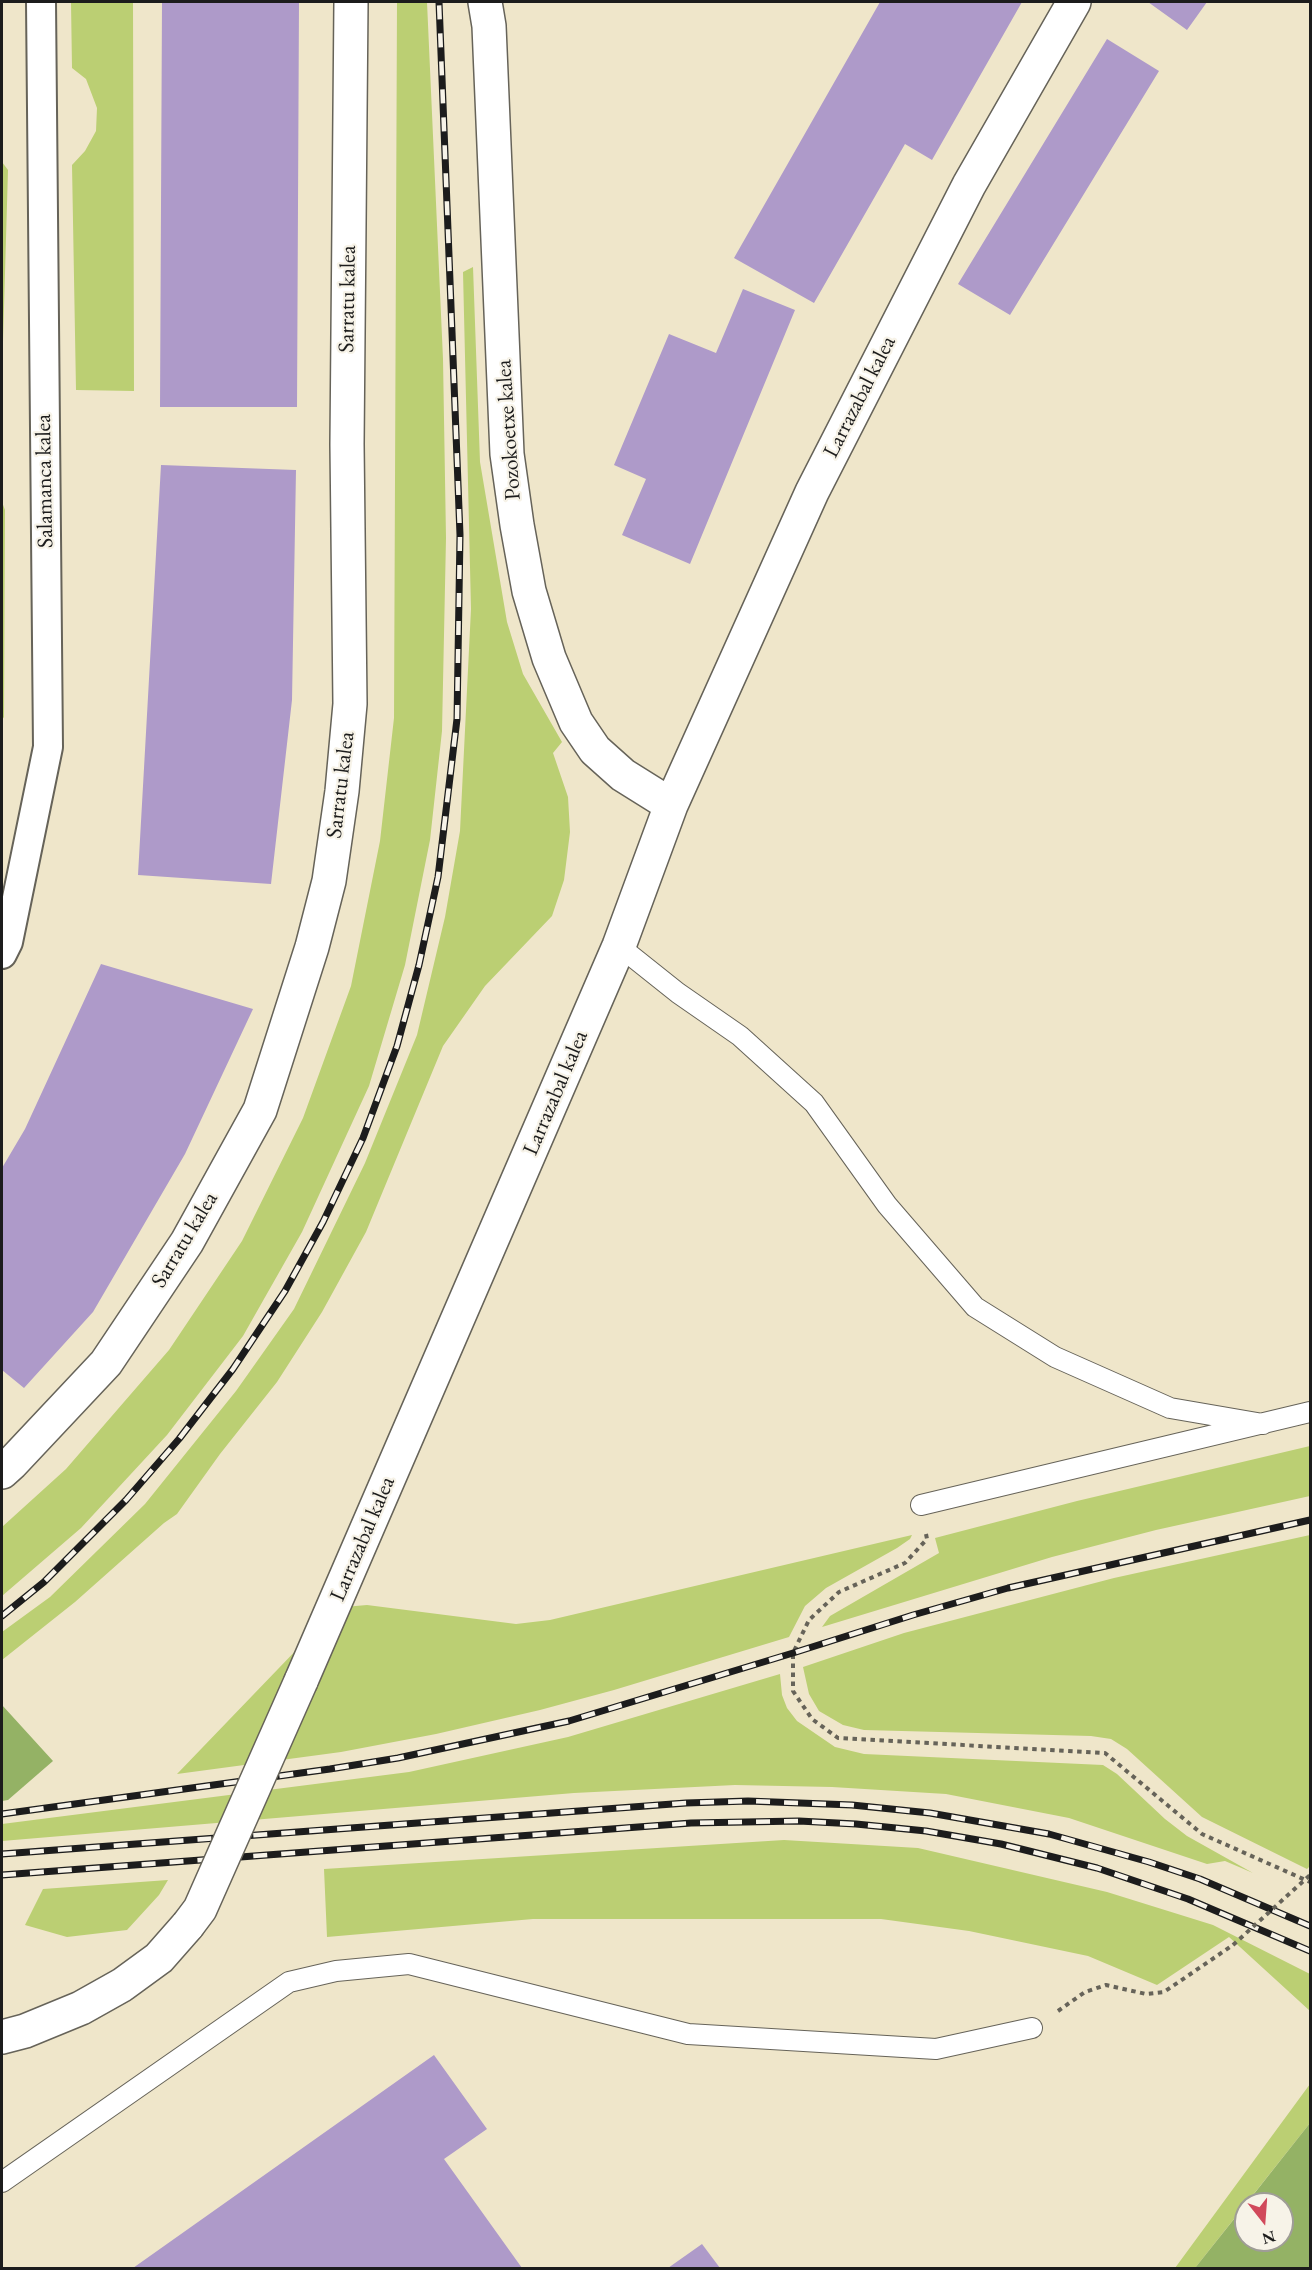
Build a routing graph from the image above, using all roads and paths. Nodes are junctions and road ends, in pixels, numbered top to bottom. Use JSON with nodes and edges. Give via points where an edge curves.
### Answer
{"nodes":[{"id":1,"x":41,"y":2,"type":"edge"},
{"id":2,"x":351,"y":2,"type":"edge"},
{"id":3,"x":485,"y":2,"type":"edge"},
{"id":4,"x":1074,"y":2,"type":"edge"},
{"id":5,"x":671,"y":805,"type":"junction"},
{"id":6,"x":620,"y":946,"type":"junction"},
{"id":7,"x":2,"y":954,"type":"edge"},
{"id":8,"x":1311,"y":1412,"type":"edge"},
{"id":9,"x":1263,"y":1424,"type":"junction"},
{"id":10,"x":2,"y":1472,"type":"edge"},
{"id":11,"x":921,"y":1505,"type":"joint"},
{"id":12,"x":1311,"y":1875,"type":"edge"},
{"id":13,"x":1311,"y":1882,"type":"edge"},
{"id":14,"x":1032,"y":2028,"type":"joint"},
{"id":15,"x":2,"y":2037,"type":"edge"},
{"id":16,"x":2,"y":2182,"type":"edge"}],
"edges":[{"from":1,"to":7,"type":"street","name":"Salamanca kalea","via":[[48,747],[8,942]]},
{"from":2,"to":10,"type":"street","name":"Sarratu kalea","via":[[347,444],[350,705],[329,881],[260,1110],[193,1232],[106,1364]]},
{"from":3,"to":5,"type":"street","name":"Pozokoetxe kalea","via":[[507,453],[529,591],[549,658],[576,722],[596,750],[616,768]]},
{"from":4,"to":5,"type":"street","name":"Larrazabal kalea","via":[[969,185],[812,492]]},
{"from":5,"to":6,"type":"street","name":"Larrazabal kalea"},
{"from":6,"to":9,"type":"lane","via":[[740,1036],[814,1103],[887,1205],[975,1307],[1055,1357],[1170,1408]]},
{"from":6,"to":15,"type":"street","name":"Larrazabal kalea","bridge":true,"via":[[200,1910],[159,1958],[122,1985],[81,2008]]},
{"from":8,"to":9,"type":"lane"},
{"from":9,"to":11,"type":"lane"},
{"from":11,"to":13,"type":"path","via":[[927,1539],[905,1563],[839,1592],[809,1620],[793,1653],[792,1691],[812,1719],[838,1738],[1104,1753],[1202,1834]]},
{"from":12,"to":14,"type":"path","bridge":true,"via":[[1233,1944],[1164,1992],[1146,1994],[1106,1986],[1085,1992]]},
{"from":14,"to":16,"type":"lane","via":[[936,2049],[687,2034],[409,1964],[336,1971],[289,1982]]}]}
